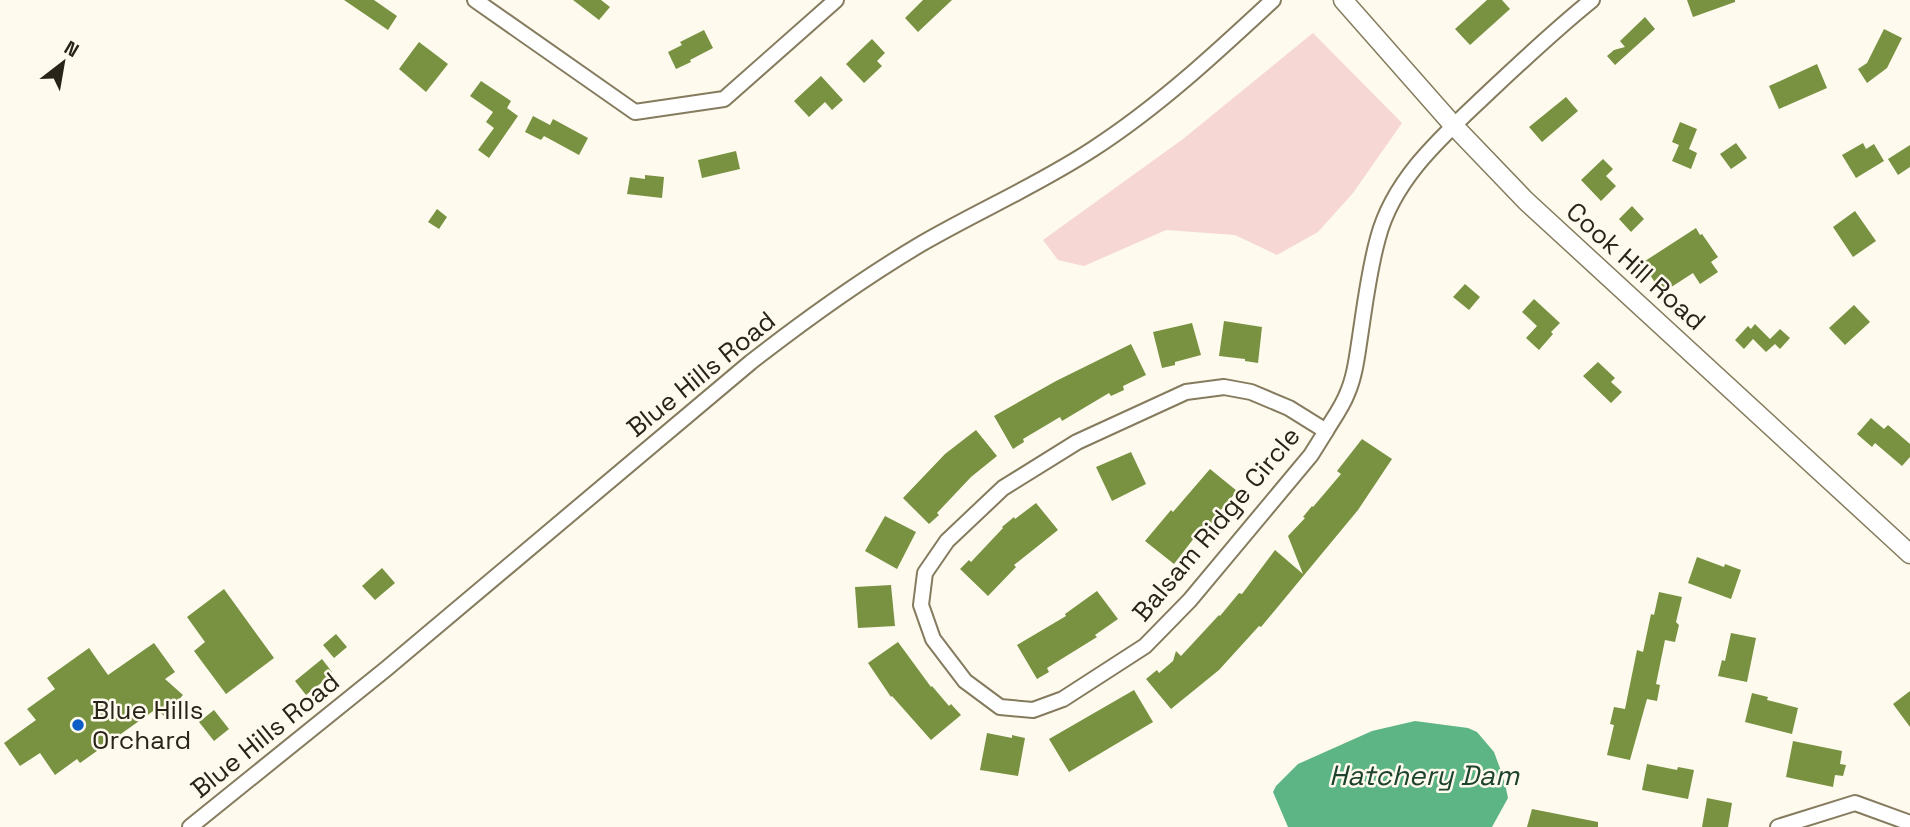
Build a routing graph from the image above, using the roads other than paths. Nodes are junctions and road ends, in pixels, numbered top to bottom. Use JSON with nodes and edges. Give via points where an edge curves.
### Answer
{"nodes":[{"id":1,"x":475,"y":0,"type":"edge"},
{"id":2,"x":836,"y":0,"type":"edge"},
{"id":3,"x":1273,"y":0,"type":"edge"},
{"id":4,"x":1343,"y":0,"type":"edge"},
{"id":5,"x":1592,"y":0,"type":"edge"},
{"id":6,"x":1454,"y":126,"type":"junction"},
{"id":7,"x":1326,"y":431,"type":"junction"},
{"id":8,"x":1910,"y":554,"type":"edge"},
{"id":9,"x":1910,"y":824,"type":"edge"},
{"id":10,"x":190,"y":827,"type":"edge"},
{"id":11,"x":1778,"y":827,"type":"edge"}],
"edges":[{"from":1,"to":2,"type":"street","via":[[635,112],[724,99]]},
{"from":3,"to":10,"type":"street","name":"Blue Hills Road","via":[[1176,86],[1094,149],[919,245],[794,328]]},
{"from":4,"to":6,"type":"street","name":"Cook Hill Road"},
{"from":5,"to":6,"type":"street","name":"Balsam Ridge Circle"},
{"from":6,"to":7,"type":"street","name":"Balsam Ridge Circle","via":[[1419,163],[1386,214],[1367,285],[1355,369]]},
{"from":6,"to":8,"type":"street","name":"Cook Hill Road","via":[[1561,234]]},
{"from":7,"to":7,"type":"street","name":"Balsam Ridge Circle","via":[[1311,455],[1145,646],[1063,699],[1033,710],[1000,707],[965,681],[933,639],[921,605],[925,573],[947,541],[1003,488],[1077,442],[1186,392],[1224,387],[1251,392],[1289,408]]},
{"from":9,"to":11,"type":"street","via":[[1855,803]]}]}
